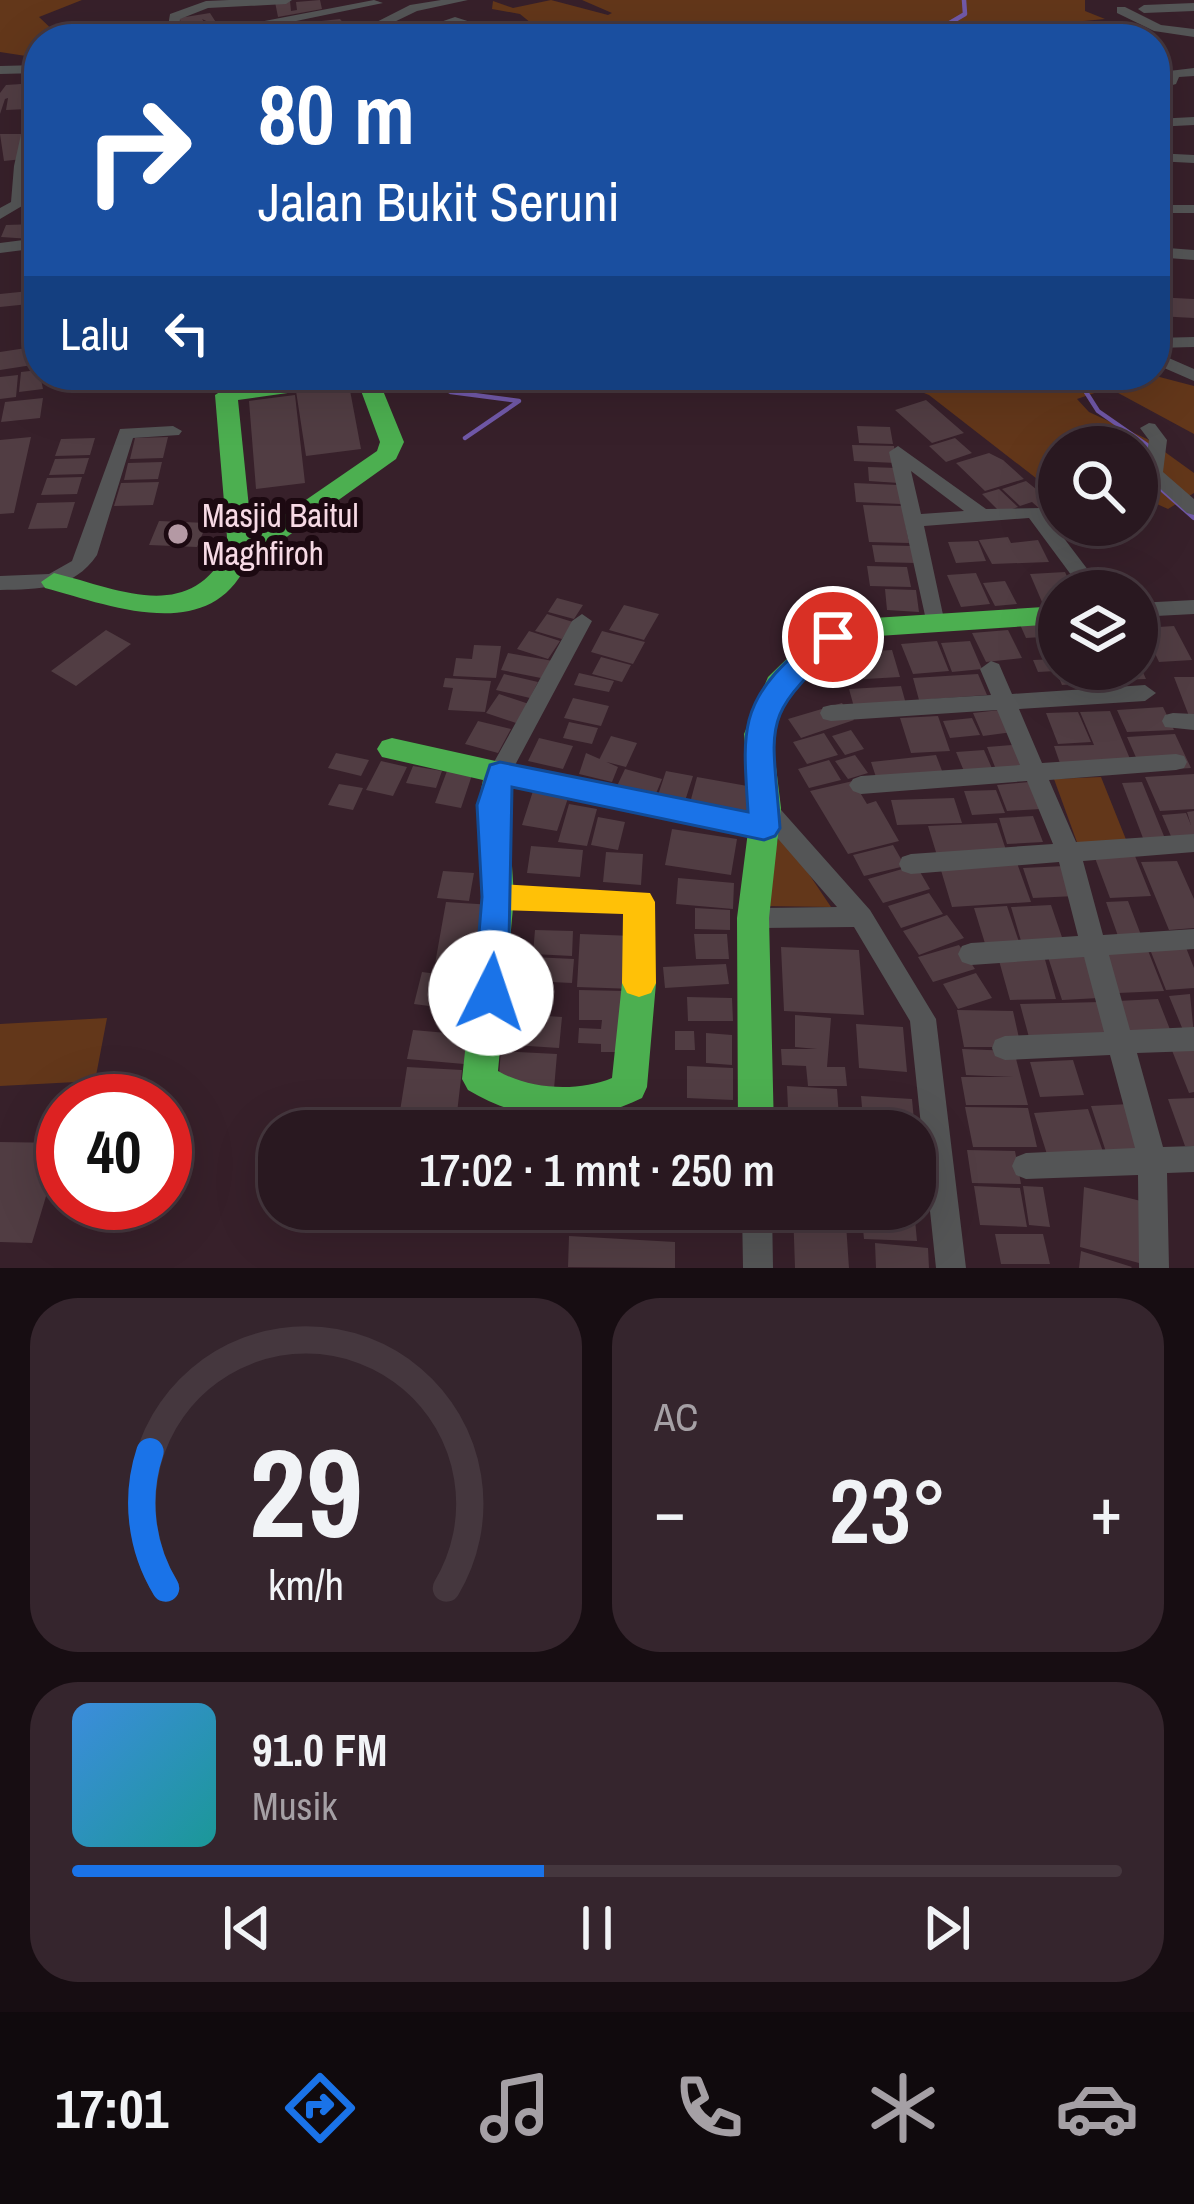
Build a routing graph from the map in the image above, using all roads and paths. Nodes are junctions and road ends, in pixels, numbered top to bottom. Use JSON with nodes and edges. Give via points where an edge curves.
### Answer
{"nodes":[{"id":1,"x":286,"y":0,"type":"edge"},
{"id":2,"x":462,"y":0,"type":"edge"},
{"id":3,"x":375,"y":1,"type":"edge"},
{"id":4,"x":1194,"y":7,"type":"edge"},
{"id":5,"x":414,"y":8,"type":"junction"},
{"id":6,"x":1144,"y":9,"type":"dead end"},
{"id":7,"x":1121,"y":10,"type":"dead end"},
{"id":8,"x":173,"y":24,"type":"edge"},
{"id":9,"x":266,"y":24,"type":"edge"},
{"id":10,"x":380,"y":24,"type":"edge"},
{"id":11,"x":1150,"y":24,"type":"edge"},
{"id":12,"x":24,"y":165,"type":"edge"},
{"id":13,"x":24,"y":199,"type":"edge"},
{"id":14,"x":18,"y":203,"type":"junction"},
{"id":15,"x":0,"y":215,"type":"edge"},
{"id":16,"x":260,"y":390,"type":"edge"},
{"id":17,"x":373,"y":390,"type":"edge"},
{"id":18,"x":173,"y":431,"type":"dead end"},
{"id":19,"x":1158,"y":478,"type":"edge"},
{"id":20,"x":1194,"y":509,"type":"edge"},
{"id":21,"x":982,"y":515,"type":"junction"},
{"id":22,"x":914,"y":521,"type":"junction"},
{"id":23,"x":238,"y":559,"type":"junction"},
{"id":24,"x":1078,"y":570,"type":"edge"},
{"id":25,"x":54,"y":582,"type":"junction"},
{"id":26,"x":0,"y":583,"type":"edge"},
{"id":27,"x":1194,"y":607,"type":"edge"},
{"id":28,"x":1158,"y":609,"type":"edge"},
{"id":29,"x":1038,"y":617,"type":"edge"},
{"id":30,"x":582,"y":621,"type":"dead end"},
{"id":31,"x":935,"y":624,"type":"junction"},
{"id":32,"x":992,"y":669,"type":"dead end"},
{"id":33,"x":1145,"y":693,"type":"dead end"},
{"id":34,"x":1006,"y":700,"type":"junction"},
{"id":35,"x":831,"y":713,"type":"dead end"},
{"id":36,"x":392,"y":748,"type":"dead end"},
{"id":37,"x":1176,"y":762,"type":"dead end"},
{"id":38,"x":1038,"y":771,"type":"junction"},
{"id":39,"x":500,"y":773,"type":"junction"},
{"id":40,"x":861,"y":785,"type":"dead end"},
{"id":41,"x":765,"y":818,"type":"junction"},
{"id":42,"x":1194,"y":843,"type":"edge"},
{"id":43,"x":1068,"y":850,"type":"junction"},
{"id":44,"x":911,"y":864,"type":"dead end"},
{"id":45,"x":498,"y":897,"type":"junction"},
{"id":46,"x":754,"y":917,"type":"junction"},
{"id":47,"x":862,"y":917,"type":"junction"},
{"id":48,"x":1194,"y":939,"type":"edge"},
{"id":49,"x":1090,"y":944,"type":"junction"},
{"id":50,"x":971,"y":954,"type":"dead end"},
{"id":51,"x":1194,"y":1039,"type":"edge"},
{"id":52,"x":1117,"y":1041,"type":"junction"},
{"id":53,"x":1005,"y":1048,"type":"dead end"},
{"id":54,"x":756,"y":1110,"type":"edge"},
{"id":55,"x":1194,"y":1159,"type":"edge"},
{"id":56,"x":1152,"y":1160,"type":"junction"},
{"id":57,"x":1026,"y":1166,"type":"dead end"},
{"id":58,"x":757,"y":1230,"type":"edge"},
{"id":59,"x":758,"y":1268,"type":"edge"},
{"id":60,"x":951,"y":1268,"type":"edge"},
{"id":61,"x":1154,"y":1268,"type":"edge"}],
"edges":[{"from":1,"to":8,"type":"street","via":[[206,5]]},
{"from":2,"to":5,"type":"street"},
{"from":3,"to":5,"type":"street"},
{"from":3,"to":9,"type":"street"},
{"from":4,"to":6,"type":"street"},
{"from":5,"to":10,"type":"street"},
{"from":7,"to":11,"type":"street"},
{"from":12,"to":14,"type":"street","via":[[15,182]]},
{"from":13,"to":14,"type":"street"},
{"from":14,"to":15,"type":"street"},
{"from":16,"to":23,"type":"street","via":[[226,395]]},
{"from":17,"to":23,"type":"street","via":[[388,454]]},
{"from":18,"to":25,"type":"street","via":[[126,433],[87,555]]},
{"from":19,"to":20,"type":"street"},
{"from":21,"to":22,"type":"street"},
{"from":21,"to":22,"type":"street","via":[[898,452]]},
{"from":21,"to":24,"type":"street","via":[[1034,512]]},
{"from":22,"to":31,"type":"street"},
{"from":23,"to":25,"type":"street","via":[[218,586],[164,606]]},
{"from":25,"to":26,"type":"street"},
{"from":27,"to":28,"type":"street"},
{"from":29,"to":31,"type":"street"},
{"from":30,"to":39,"type":"street"},
{"from":31,"to":41,"type":"street","via":[[833,637],[778,685],[758,734]]},
{"from":32,"to":34,"type":"street"},
{"from":33,"to":34,"type":"street"},
{"from":34,"to":35,"type":"street"},
{"from":34,"to":38,"type":"street"},
{"from":36,"to":39,"type":"street"},
{"from":37,"to":38,"type":"street"},
{"from":38,"to":40,"type":"street"},
{"from":38,"to":43,"type":"street"},
{"from":39,"to":41,"type":"street"},
{"from":39,"to":45,"type":"street","via":[[492,831]]},
{"from":41,"to":46,"type":"street"},
{"from":41,"to":47,"type":"street"},
{"from":42,"to":43,"type":"street"},
{"from":43,"to":44,"type":"street"},
{"from":43,"to":49,"type":"street"},
{"from":45,"to":45,"type":"street","via":[[639,902],[639,992],[622,1095],[589,1102],[500,1094],[480,1079]]},
{"from":46,"to":47,"type":"street"},
{"from":46,"to":54,"type":"street"},
{"from":47,"to":60,"type":"street","via":[[923,1019]]},
{"from":48,"to":49,"type":"street"},
{"from":49,"to":50,"type":"street"},
{"from":49,"to":52,"type":"street"},
{"from":51,"to":52,"type":"street"},
{"from":52,"to":53,"type":"street"},
{"from":52,"to":56,"type":"street"},
{"from":55,"to":56,"type":"street"},
{"from":56,"to":57,"type":"street"},
{"from":56,"to":61,"type":"street"},
{"from":58,"to":59,"type":"street"}]}
